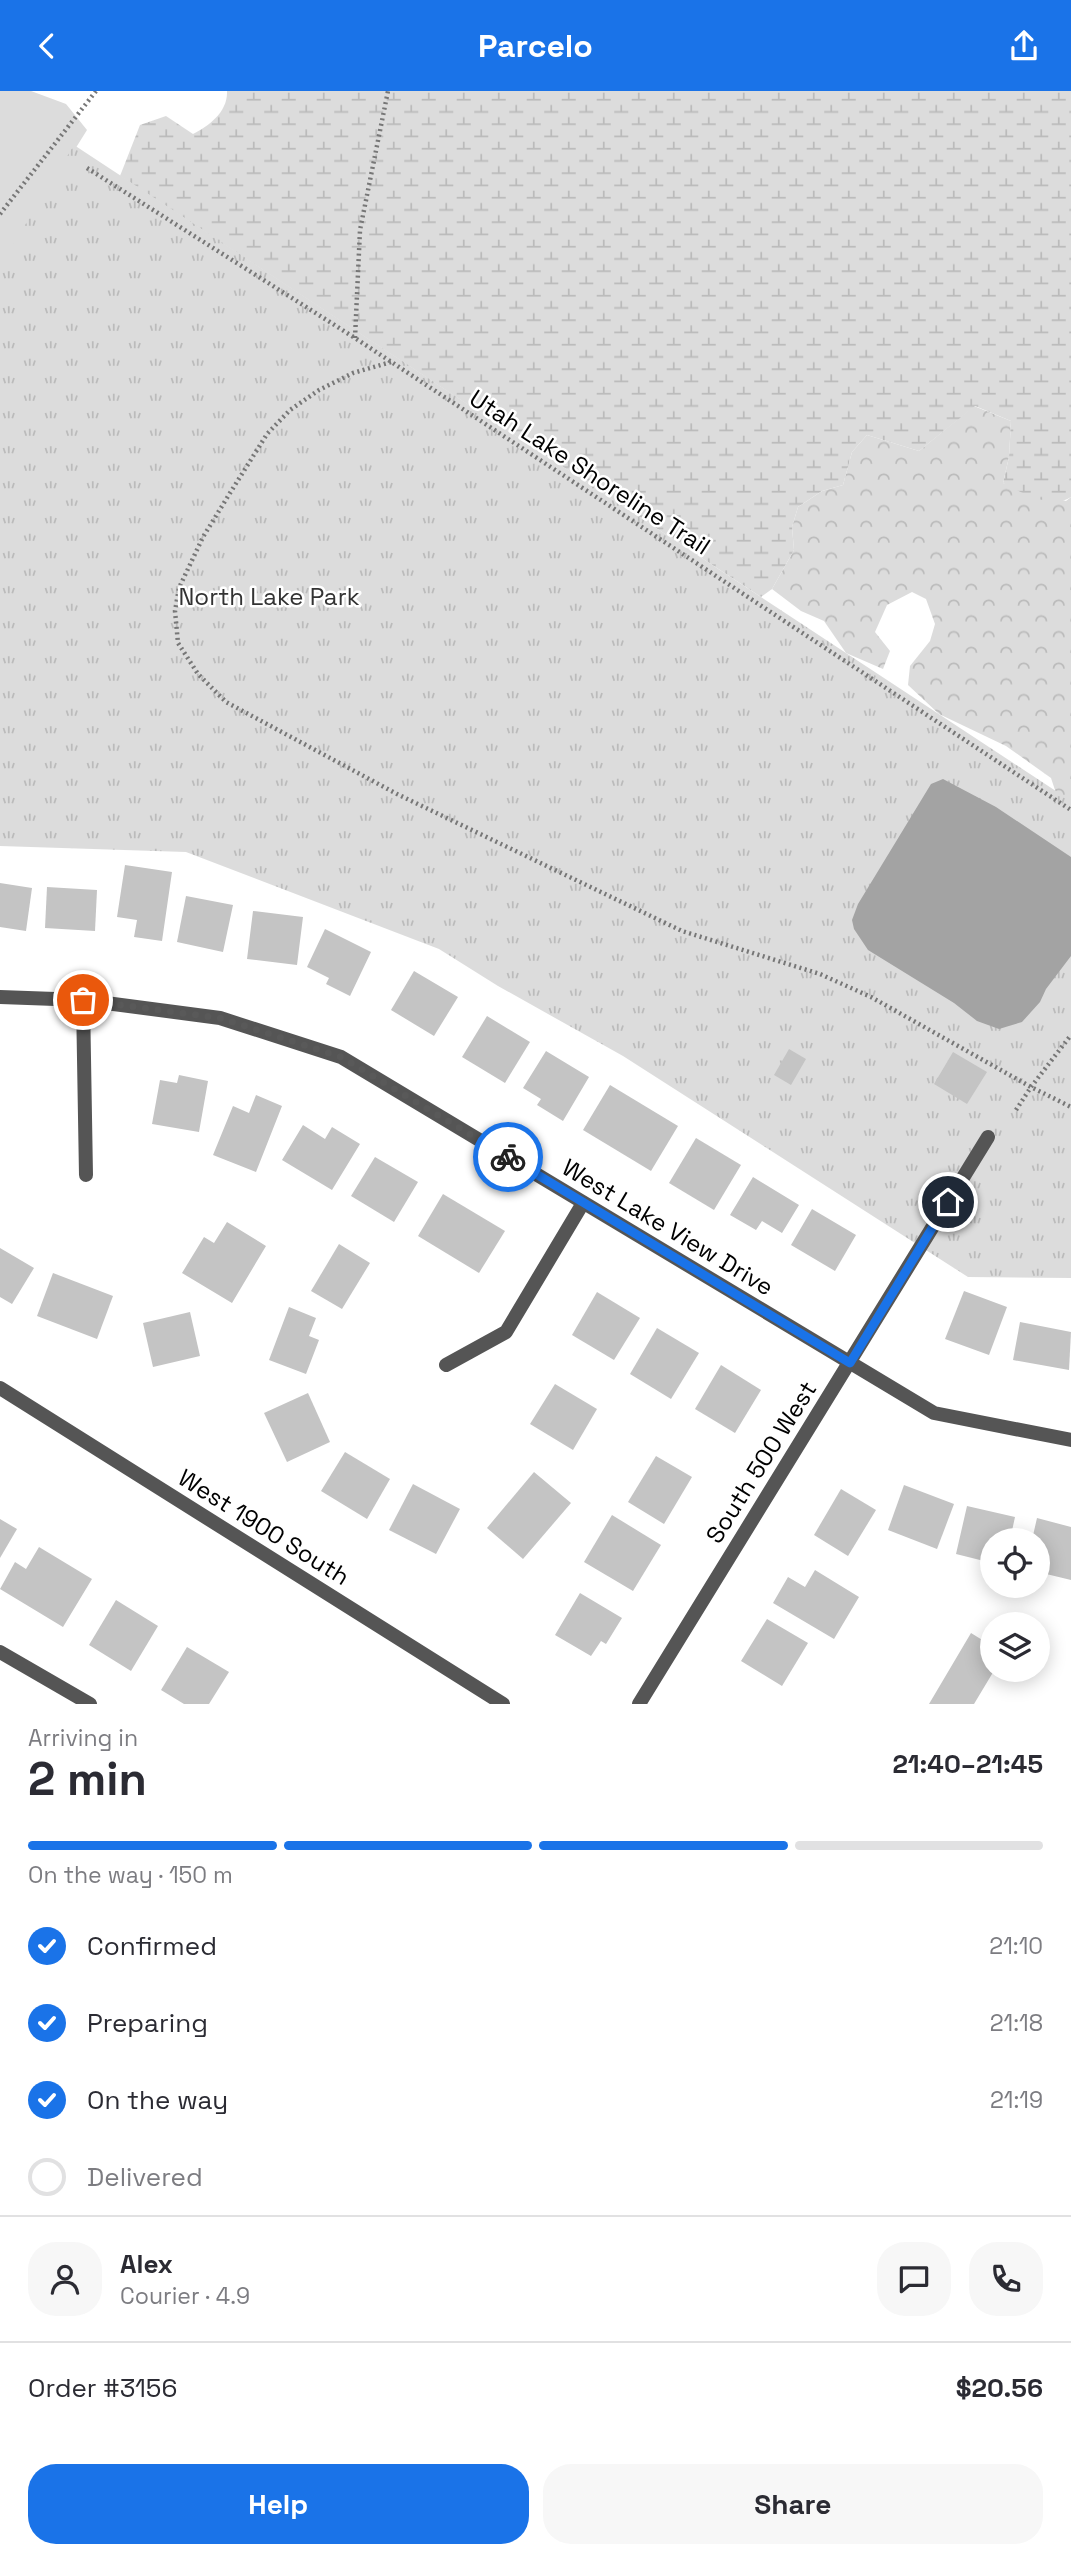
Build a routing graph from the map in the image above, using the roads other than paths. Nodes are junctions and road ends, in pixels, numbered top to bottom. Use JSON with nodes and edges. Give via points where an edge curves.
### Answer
{"nodes":[{"id":1,"x":0,"y":997,"type":"edge"},
{"id":2,"x":83,"y":1000,"type":"junction"},
{"id":3,"x":988,"y":1137,"type":"dead end"},
{"id":4,"x":86,"y":1175,"type":"dead end"},
{"id":5,"x":583,"y":1203,"type":"junction"},
{"id":6,"x":850,"y":1363,"type":"junction"},
{"id":7,"x":446,"y":1365,"type":"dead end"},
{"id":8,"x":0,"y":1388,"type":"edge"},
{"id":9,"x":1071,"y":1440,"type":"edge"},
{"id":10,"x":0,"y":1652,"type":"edge"},
{"id":11,"x":90,"y":1704,"type":"edge"},
{"id":12,"x":503,"y":1704,"type":"edge"},
{"id":13,"x":639,"y":1704,"type":"edge"}],
"edges":[{"from":1,"to":2,"type":"street","name":"West Lake View Drive"},
{"from":2,"to":4,"type":"street"},
{"from":2,"to":5,"type":"street","name":"West Lake View Drive","via":[[220,1018],[341,1057]]},
{"from":3,"to":6,"type":"street","name":"South 500 West"},
{"from":5,"to":6,"type":"street","name":"West Lake View Drive"},
{"from":5,"to":7,"type":"street","via":[[506,1332]]},
{"from":6,"to":9,"type":"street","name":"West Lake View Drive","via":[[934,1413]]},
{"from":6,"to":13,"type":"street","name":"South 500 West"},
{"from":8,"to":12,"type":"street","name":"West 1900 South"},
{"from":10,"to":11,"type":"street"}]}
